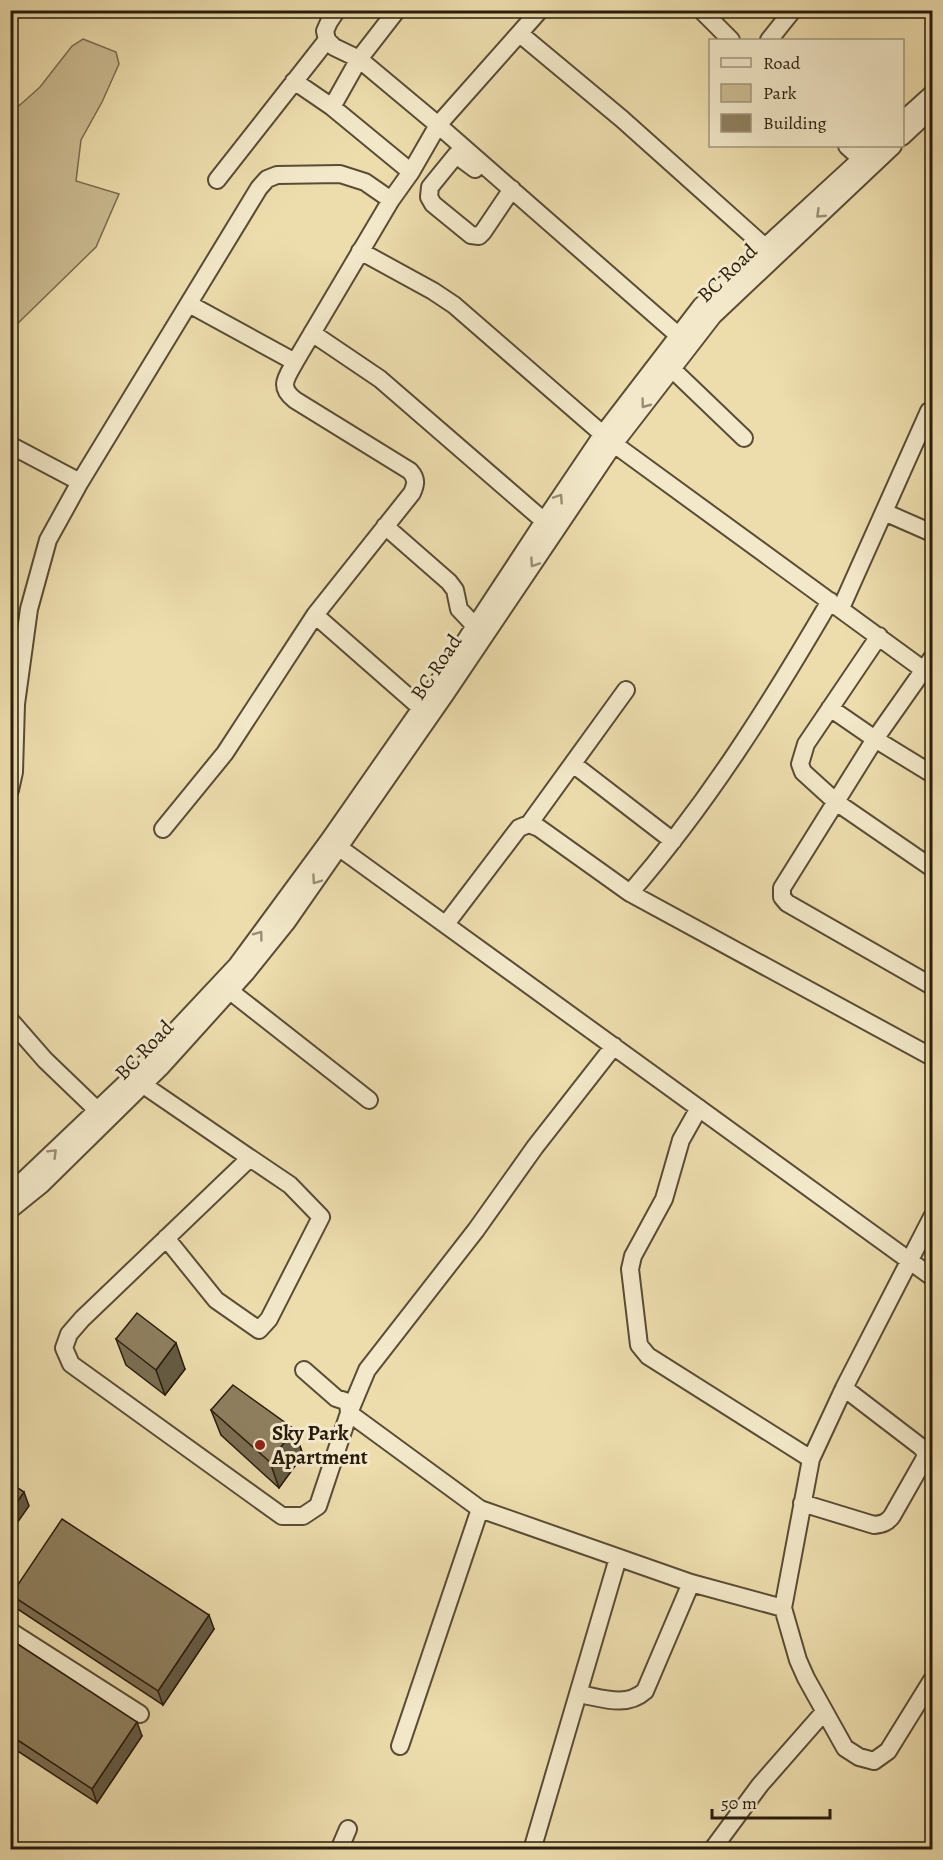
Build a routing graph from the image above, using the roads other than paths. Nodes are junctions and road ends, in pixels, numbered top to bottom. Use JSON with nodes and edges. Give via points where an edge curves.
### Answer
{"nodes":[{"id":1,"x":337,"y":10,"type":"edge"},
{"id":2,"x":397,"y":10,"type":"edge"},
{"id":3,"x":540,"y":10,"type":"edge"},
{"id":4,"x":701,"y":10,"type":"edge"},
{"id":5,"x":793,"y":10,"type":"edge"},
{"id":6,"x":520,"y":34,"type":"junction"},
{"id":7,"x":730,"y":39,"type":"edge"},
{"id":8,"x":769,"y":39,"type":"edge"},
{"id":9,"x":327,"y":40,"type":"junction"},
{"id":10,"x":358,"y":59,"type":"junction"},
{"id":11,"x":294,"y":81,"type":"junction"},
{"id":12,"x":933,"y":94,"type":"edge"},
{"id":13,"x":332,"y":107,"type":"junction"},
{"id":14,"x":933,"y":109,"type":"edge"},
{"id":15,"x":904,"y":120,"type":"edge"},
{"id":16,"x":438,"y":125,"type":"junction"},
{"id":17,"x":904,"y":136,"type":"edge"},
{"id":18,"x":848,"y":147,"type":"edge"},
{"id":19,"x":874,"y":147,"type":"edge"},
{"id":20,"x":891,"y":147,"type":"edge"},
{"id":21,"x":865,"y":163,"type":"junction"},
{"id":22,"x":484,"y":170,"type":"junction"},
{"id":23,"x":411,"y":172,"type":"junction"},
{"id":24,"x":217,"y":180,"type":"dead end"},
{"id":25,"x":510,"y":192,"type":"junction"},
{"id":26,"x":391,"y":200,"type":"junction"},
{"id":27,"x":765,"y":247,"type":"junction"},
{"id":28,"x":360,"y":251,"type":"junction"},
{"id":29,"x":189,"y":304,"type":"junction"},
{"id":30,"x":312,"y":333,"type":"junction"},
{"id":31,"x":685,"y":340,"type":"junction"},
{"id":32,"x":295,"y":363,"type":"junction"},
{"id":33,"x":672,"y":369,"type":"junction"},
{"id":34,"x":929,"y":411,"type":"dead end"},
{"id":35,"x":744,"y":438,"type":"dead end"},
{"id":36,"x":608,"y":440,"type":"junction"},
{"id":37,"x":10,"y":445,"type":"edge"},
{"id":38,"x":80,"y":482,"type":"junction"},
{"id":39,"x":884,"y":512,"type":"junction"},
{"id":40,"x":544,"y":521,"type":"junction"},
{"id":41,"x":385,"y":526,"type":"junction"},
{"id":42,"x":933,"y":533,"type":"edge"},
{"id":43,"x":836,"y":604,"type":"junction"},
{"id":44,"x":315,"y":615,"type":"junction"},
{"id":45,"x":475,"y":626,"type":"junction"},
{"id":46,"x":879,"y":636,"type":"junction"},
{"id":47,"x":930,"y":668,"type":"edge"},
{"id":48,"x":627,"y":690,"type":"dead end"},
{"id":49,"x":421,"y":708,"type":"junction"},
{"id":50,"x":830,"y":708,"type":"junction"},
{"id":51,"x":875,"y":739,"type":"junction"},
{"id":52,"x":573,"y":764,"type":"junction"},
{"id":53,"x":933,"y":774,"type":"edge"},
{"id":54,"x":10,"y":790,"type":"edge"},
{"id":55,"x":836,"y":802,"type":"junction"},
{"id":56,"x":529,"y":824,"type":"junction"},
{"id":57,"x":163,"y":829,"type":"dead end"},
{"id":58,"x":673,"y":841,"type":"junction"},
{"id":59,"x":334,"y":844,"type":"junction"},
{"id":60,"x":933,"y":868,"type":"edge"},
{"id":61,"x":630,"y":893,"type":"junction"},
{"id":62,"x":446,"y":924,"type":"junction"},
{"id":63,"x":933,"y":986,"type":"edge"},
{"id":64,"x":230,"y":991,"type":"junction"},
{"id":65,"x":10,"y":1020,"type":"edge"},
{"id":66,"x":614,"y":1046,"type":"junction"},
{"id":67,"x":933,"y":1057,"type":"edge"},
{"id":68,"x":138,"y":1080,"type":"junction"},
{"id":69,"x":369,"y":1100,"type":"dead end"},
{"id":70,"x":699,"y":1108,"type":"junction"},
{"id":71,"x":97,"y":1110,"type":"junction"},
{"id":72,"x":250,"y":1158,"type":"junction"},
{"id":73,"x":10,"y":1193,"type":"edge"},
{"id":74,"x":10,"y":1210,"type":"edge"},
{"id":75,"x":933,"y":1217,"type":"edge"},
{"id":76,"x":166,"y":1238,"type":"junction"},
{"id":77,"x":910,"y":1261,"type":"junction"},
{"id":78,"x":933,"y":1277,"type":"edge"},
{"id":79,"x":304,"y":1370,"type":"dead end"},
{"id":80,"x":843,"y":1388,"type":"junction"},
{"id":81,"x":349,"y":1413,"type":"junction"},
{"id":82,"x":811,"y":1459,"type":"junction"},
{"id":83,"x":802,"y":1503,"type":"junction"},
{"id":84,"x":480,"y":1509,"type":"junction"},
{"id":85,"x":618,"y":1558,"type":"junction"},
{"id":86,"x":691,"y":1583,"type":"junction"},
{"id":87,"x":783,"y":1608,"type":"junction"},
{"id":88,"x":10,"y":1630,"type":"edge"},
{"id":89,"x":933,"y":1680,"type":"edge"},
{"id":90,"x":579,"y":1694,"type":"junction"},
{"id":91,"x":824,"y":1712,"type":"junction"},
{"id":92,"x":140,"y":1714,"type":"dead end"},
{"id":93,"x":400,"y":1746,"type":"dead end"},
{"id":94,"x":348,"y":1829,"type":"dead end"},
{"id":95,"x":339,"y":1850,"type":"edge"},
{"id":96,"x":532,"y":1850,"type":"edge"},
{"id":97,"x":712,"y":1850,"type":"edge"}],
"edges":[{"from":1,"to":9,"type":"street","via":[[329,22]]},
{"from":2,"to":10,"type":"street"},
{"from":3,"to":6,"type":"street"},
{"from":4,"to":7,"type":"street"},
{"from":5,"to":8,"type":"street"},
{"from":6,"to":16,"type":"street"},
{"from":6,"to":27,"type":"street"},
{"from":9,"to":10,"type":"street"},
{"from":9,"to":11,"type":"street"},
{"from":10,"to":13,"type":"street"},
{"from":10,"to":16,"type":"street"},
{"from":11,"to":13,"type":"street"},
{"from":11,"to":24,"type":"street"},
{"from":12,"to":15,"type":"street"},
{"from":13,"to":23,"type":"street"},
{"from":14,"to":17,"type":"street"},
{"from":16,"to":22,"type":"street"},
{"from":16,"to":23,"type":"street"},
{"from":18,"to":21,"type":"street"},
{"from":19,"to":21,"type":"street","name":"BC Road"},
{"from":20,"to":21,"type":"street","name":"BC Road"},
{"from":21,"to":27,"type":"street","name":"BC Road"},
{"from":21,"to":31,"type":"street","name":"BC Road","one_way":true},
{"from":22,"to":25,"type":"street"},
{"from":22,"to":25,"type":"street","via":[[456,155],[430,188],[433,204],[471,235],[479,236]]},
{"from":23,"to":26,"type":"street"},
{"from":25,"to":31,"type":"street"},
{"from":26,"to":28,"type":"street"},
{"from":26,"to":29,"type":"street","via":[[365,182],[348,176],[276,175],[267,179]]},
{"from":27,"to":31,"type":"street","name":"BC Road","via":[[701,306]]},
{"from":28,"to":30,"type":"street"},
{"from":28,"to":36,"type":"street","via":[[454,305]]},
{"from":29,"to":32,"type":"street"},
{"from":29,"to":38,"type":"street"},
{"from":30,"to":32,"type":"street"},
{"from":30,"to":40,"type":"street","via":[[385,383]]},
{"from":31,"to":33,"type":"street","name":"BC Road"},
{"from":31,"to":36,"type":"street","name":"BC Road"},
{"from":32,"to":41,"type":"street","via":[[286,380],[288,394],[416,477],[412,493]]},
{"from":33,"to":35,"type":"street"},
{"from":33,"to":36,"type":"street","name":"BC Road","one_way":true},
{"from":34,"to":39,"type":"street"},
{"from":40,"to":36,"type":"street","name":"BC Road","one_way":true},
{"from":36,"to":43,"type":"street"},
{"from":36,"to":59,"type":"street","name":"BC Road","one_way":true},
{"from":37,"to":38,"type":"street"},
{"from":38,"to":54,"type":"street","via":[[48,540],[29,609],[16,704]]},
{"from":39,"to":42,"type":"street"},
{"from":39,"to":43,"type":"street"},
{"from":40,"to":45,"type":"street","name":"BC Road"},
{"from":41,"to":44,"type":"street"},
{"from":41,"to":45,"type":"street","via":[[449,582],[459,609]]},
{"from":43,"to":46,"type":"street"},
{"from":43,"to":58,"type":"street","via":[[719,780]]},
{"from":44,"to":49,"type":"street"},
{"from":44,"to":57,"type":"street","via":[[225,753]]},
{"from":45,"to":49,"type":"street","name":"BC Road"},
{"from":46,"to":47,"type":"street"},
{"from":46,"to":50,"type":"street"},
{"from":47,"to":51,"type":"street"},
{"from":48,"to":52,"type":"street"},
{"from":49,"to":59,"type":"street","name":"BC Road"},
{"from":50,"to":51,"type":"street"},
{"from":50,"to":55,"type":"street","via":[[806,744],[800,764],[803,772]]},
{"from":51,"to":53,"type":"street"},
{"from":51,"to":55,"type":"street"},
{"from":52,"to":56,"type":"street"},
{"from":52,"to":58,"type":"street"},
{"from":55,"to":60,"type":"street"},
{"from":55,"to":63,"type":"street","via":[[786,878],[782,897]]},
{"from":56,"to":61,"type":"street"},
{"from":56,"to":62,"type":"street","via":[[519,828]]},
{"from":58,"to":61,"type":"street"},
{"from":59,"to":62,"type":"street"},
{"from":59,"to":64,"type":"street","name":"BC Road","one_way":true,"via":[[287,922]]},
{"from":68,"to":59,"type":"street","name":"BC Road","one_way":true},
{"from":61,"to":67,"type":"street"},
{"from":62,"to":66,"type":"street"},
{"from":64,"to":68,"type":"street","name":"BC Road","via":[[162,1066]]},
{"from":64,"to":69,"type":"street"},
{"from":65,"to":71,"type":"street"},
{"from":66,"to":70,"type":"street"},
{"from":66,"to":81,"type":"street","via":[[367,1370]]},
{"from":68,"to":71,"type":"street","name":"BC Road"},
{"from":68,"to":72,"type":"street"},
{"from":68,"to":74,"type":"street","name":"BC Road","via":[[40,1185]]},
{"from":70,"to":77,"type":"street"},
{"from":70,"to":82,"type":"street","via":[[681,1140],[664,1198],[633,1256],[630,1269],[639,1345],[648,1356]]},
{"from":73,"to":71,"type":"street","name":"BC Road","one_way":true},
{"from":72,"to":76,"type":"street"},
{"from":72,"to":76,"type":"street","via":[[290,1185],[321,1217],[269,1319],[259,1329],[216,1300]]},
{"from":75,"to":77,"type":"street"},
{"from":76,"to":81,"type":"street","via":[[69,1334],[64,1348],[71,1364],[282,1516],[303,1516],[318,1506]]},
{"from":77,"to":78,"type":"street"},
{"from":77,"to":80,"type":"street"},
{"from":79,"to":81,"type":"street","via":[[336,1398],[348,1402]]},
{"from":80,"to":82,"type":"street"},
{"from":80,"to":83,"type":"street","via":[[921,1447],[925,1458],[888,1522],[874,1524]]},
{"from":81,"to":84,"type":"street"},
{"from":82,"to":83,"type":"street"},
{"from":83,"to":87,"type":"street"},
{"from":84,"to":85,"type":"street"},
{"from":84,"to":93,"type":"street"},
{"from":85,"to":86,"type":"street"},
{"from":85,"to":90,"type":"street"},
{"from":86,"to":87,"type":"street"},
{"from":86,"to":90,"type":"street","via":[[645,1691],[636,1700]]},
{"from":87,"to":91,"type":"street","via":[[798,1660]]},
{"from":88,"to":92,"type":"street"},
{"from":89,"to":91,"type":"street","via":[[888,1751],[874,1761],[845,1748]]},
{"from":90,"to":96,"type":"street"},
{"from":91,"to":97,"type":"street","via":[[760,1785]]},
{"from":94,"to":95,"type":"street"}]}
